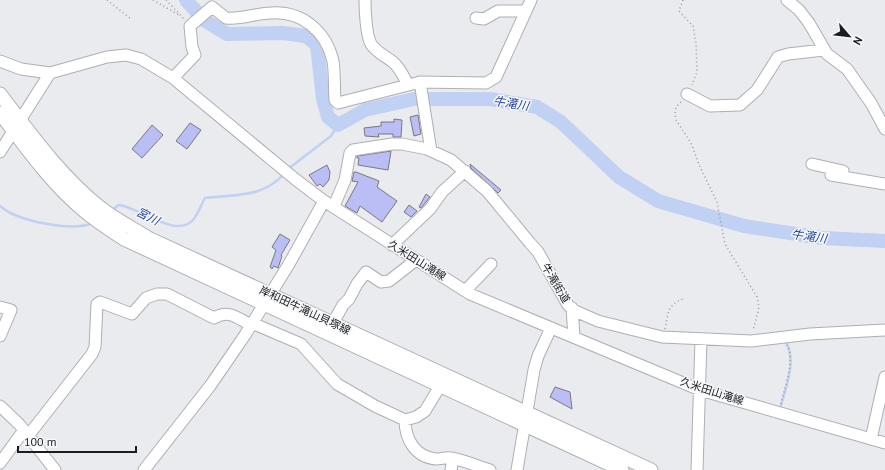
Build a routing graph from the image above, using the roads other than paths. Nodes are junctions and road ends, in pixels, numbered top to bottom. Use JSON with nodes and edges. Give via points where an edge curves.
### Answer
{"nodes":[{"id":1,"x":365,"y":0,"type":"edge"},
{"id":2,"x":531,"y":0,"type":"edge"},
{"id":3,"x":787,"y":0,"type":"edge"},
{"id":4,"x":524,"y":11,"type":"junction"},
{"id":5,"x":476,"y":18,"type":"dead end"},
{"id":6,"x":824,"y":50,"type":"junction"},
{"id":7,"x":0,"y":61,"type":"edge"},
{"id":8,"x":50,"y":73,"type":"junction"},
{"id":9,"x":173,"y":78,"type":"junction"},
{"id":10,"x":420,"y":82,"type":"junction"},
{"id":11,"x":408,"y":85,"type":"junction"},
{"id":12,"x":0,"y":94,"type":"edge"},
{"id":13,"x":687,"y":94,"type":"dead end"},
{"id":14,"x":0,"y":113,"type":"edge"},
{"id":15,"x":17,"y":126,"type":"junction"},
{"id":16,"x":885,"y":128,"type":"edge"},
{"id":17,"x":431,"y":151,"type":"junction"},
{"id":18,"x":0,"y":152,"type":"edge"},
{"id":19,"x":812,"y":164,"type":"dead end"},
{"id":20,"x":465,"y":172,"type":"junction"},
{"id":21,"x":831,"y":175,"type":"dead end"},
{"id":22,"x":851,"y":179,"type":"junction"},
{"id":23,"x":885,"y":184,"type":"edge"},
{"id":24,"x":329,"y":203,"type":"junction"},
{"id":25,"x":392,"y":245,"type":"junction"},
{"id":26,"x":416,"y":260,"type":"junction"},
{"id":27,"x":491,"y":264,"type":"dead end"},
{"id":28,"x":465,"y":291,"type":"junction"},
{"id":29,"x":266,"y":299,"type":"junction"},
{"id":30,"x":0,"y":307,"type":"edge"},
{"id":31,"x":572,"y":308,"type":"junction"},
{"id":32,"x":334,"y":323,"type":"junction"},
{"id":33,"x":252,"y":324,"type":"junction"},
{"id":34,"x":551,"y":328,"type":"junction"},
{"id":35,"x":885,"y":330,"type":"edge"},
{"id":36,"x":0,"y":336,"type":"edge"},
{"id":37,"x":574,"y":337,"type":"junction"},
{"id":38,"x":701,"y":339,"type":"junction"},
{"id":39,"x":885,"y":377,"type":"edge"},
{"id":40,"x":440,"y":386,"type":"junction"},
{"id":41,"x":700,"y":390,"type":"junction"},
{"id":42,"x":0,"y":406,"type":"edge"},
{"id":43,"x":405,"y":420,"type":"junction"},
{"id":44,"x":526,"y":420,"type":"junction"},
{"id":45,"x":26,"y":433,"type":"junction"},
{"id":46,"x":871,"y":439,"type":"junction"},
{"id":47,"x":885,"y":443,"type":"edge"},
{"id":48,"x":453,"y":459,"type":"junction"},
{"id":49,"x":0,"y":463,"type":"edge"},
{"id":50,"x":55,"y":470,"type":"edge"},
{"id":51,"x":144,"y":470,"type":"edge"},
{"id":52,"x":451,"y":470,"type":"edge"},
{"id":53,"x":490,"y":470,"type":"edge"},
{"id":54,"x":517,"y":470,"type":"edge"},
{"id":55,"x":622,"y":470,"type":"edge"},
{"id":56,"x":651,"y":470,"type":"edge"},
{"id":57,"x":697,"y":470,"type":"edge"}],
"edges":[{"from":1,"to":11,"type":"street","via":[[370,43],[393,62]]},
{"from":2,"to":4,"type":"street"},
{"from":3,"to":6,"type":"street","via":[[809,23]]},
{"from":4,"to":5,"type":"street","via":[[498,11],[484,19]]},
{"from":4,"to":10,"type":"street","via":[[496,77],[492,80],[486,83]]},
{"from":6,"to":13,"type":"street","via":[[778,57],[757,90],[740,105],[710,106]]},
{"from":6,"to":16,"type":"street","via":[[847,69]]},
{"from":7,"to":8,"type":"street"},
{"from":8,"to":9,"type":"street","name":"久米田山滝線","via":[[107,57],[126,55],[141,59]]},
{"from":8,"to":15,"type":"street"},
{"from":9,"to":11,"type":"street","via":[[194,55],[190,26],[212,6],[226,18],[280,13],[296,16],[311,24],[319,32],[331,53],[335,100],[338,103]]},
{"from":9,"to":24,"type":"street","name":"久米田山滝線","via":[[295,179]]},
{"from":10,"to":11,"type":"street"},
{"from":10,"to":17,"type":"street"},
{"from":12,"to":15,"type":"main road","name":"岸和田牛滝山貝塚線"},
{"from":14,"to":15,"type":"main road","name":"岸和田牛滝山貝塚線"},
{"from":15,"to":18,"type":"street"},
{"from":15,"to":29,"type":"main road","name":"岸和田牛滝山貝塚線","via":[[98,206],[116,219]]},
{"from":15,"to":29,"type":"main road","name":"岸和田牛滝山貝塚線","via":[[54,182],[104,226],[144,249]]},
{"from":17,"to":20,"type":"street","name":"牛滝街道","via":[[451,160]]},
{"from":17,"to":24,"type":"street","name":"牛滝街道","via":[[392,144],[353,150],[350,153],[345,180]]},
{"from":19,"to":22,"type":"street","via":[[848,172]]},
{"from":20,"to":25,"type":"street","via":[[442,192],[430,209]]},
{"from":20,"to":31,"type":"street","name":"牛滝街道","via":[[488,191],[538,252]]},
{"from":21,"to":22,"type":"street"},
{"from":22,"to":23,"type":"street"},
{"from":24,"to":25,"type":"street","name":"久米田山滝線"},
{"from":24,"to":29,"type":"street"},
{"from":25,"to":26,"type":"street","name":"久米田山滝線"},
{"from":26,"to":28,"type":"street","name":"久米田山滝線"},
{"from":26,"to":32,"type":"street","via":[[390,281],[381,282],[366,272],[356,284],[350,299],[343,305]]},
{"from":27,"to":28,"type":"street"},
{"from":28,"to":34,"type":"street","name":"久米田山滝線"},
{"from":29,"to":32,"type":"main road","name":"岸和田牛滝山貝塚線"},
{"from":29,"to":33,"type":"street"},
{"from":29,"to":40,"type":"main road","name":"岸和田牛滝山貝塚線"},
{"from":30,"to":36,"type":"street","via":[[11,310]]},
{"from":31,"to":37,"type":"street"},
{"from":31,"to":38,"type":"street","name":"牛滝街道","via":[[598,321],[662,337]]},
{"from":32,"to":44,"type":"main road","name":"岸和田牛滝山貝塚線"},
{"from":33,"to":43,"type":"street","via":[[301,344],[337,384]]},
{"from":33,"to":45,"type":"street","via":[[222,313],[214,318],[167,294],[146,298],[132,314],[100,302],[97,304],[95,348],[92,354]]},
{"from":33,"to":51,"type":"street","via":[[210,386]]},
{"from":34,"to":37,"type":"street","name":"久米田山滝線"},
{"from":34,"to":44,"type":"street","via":[[538,356]]},
{"from":35,"to":38,"type":"street","name":"牛滝街道","via":[[810,334],[751,341]]},
{"from":37,"to":41,"type":"street","name":"久米田山滝線"},
{"from":38,"to":41,"type":"street"},
{"from":39,"to":46,"type":"street"},
{"from":40,"to":43,"type":"street","via":[[425,411],[416,418]]},
{"from":40,"to":44,"type":"main road","name":"岸和田牛滝山貝塚線"},
{"from":41,"to":46,"type":"street","name":"久米田山滝線"},
{"from":41,"to":57,"type":"street"},
{"from":42,"to":45,"type":"street"},
{"from":43,"to":48,"type":"street","via":[[407,439],[419,452],[435,459]]},
{"from":44,"to":54,"type":"street"},
{"from":44,"to":55,"type":"main road","name":"岸和田牛滝山貝塚線"},
{"from":44,"to":56,"type":"main road","name":"岸和田牛滝山貝塚線"},
{"from":45,"to":49,"type":"street"},
{"from":45,"to":50,"type":"street"},
{"from":46,"to":47,"type":"street","name":"久米田山滝線"},
{"from":48,"to":52,"type":"street"},
{"from":48,"to":53,"type":"street"}]}
